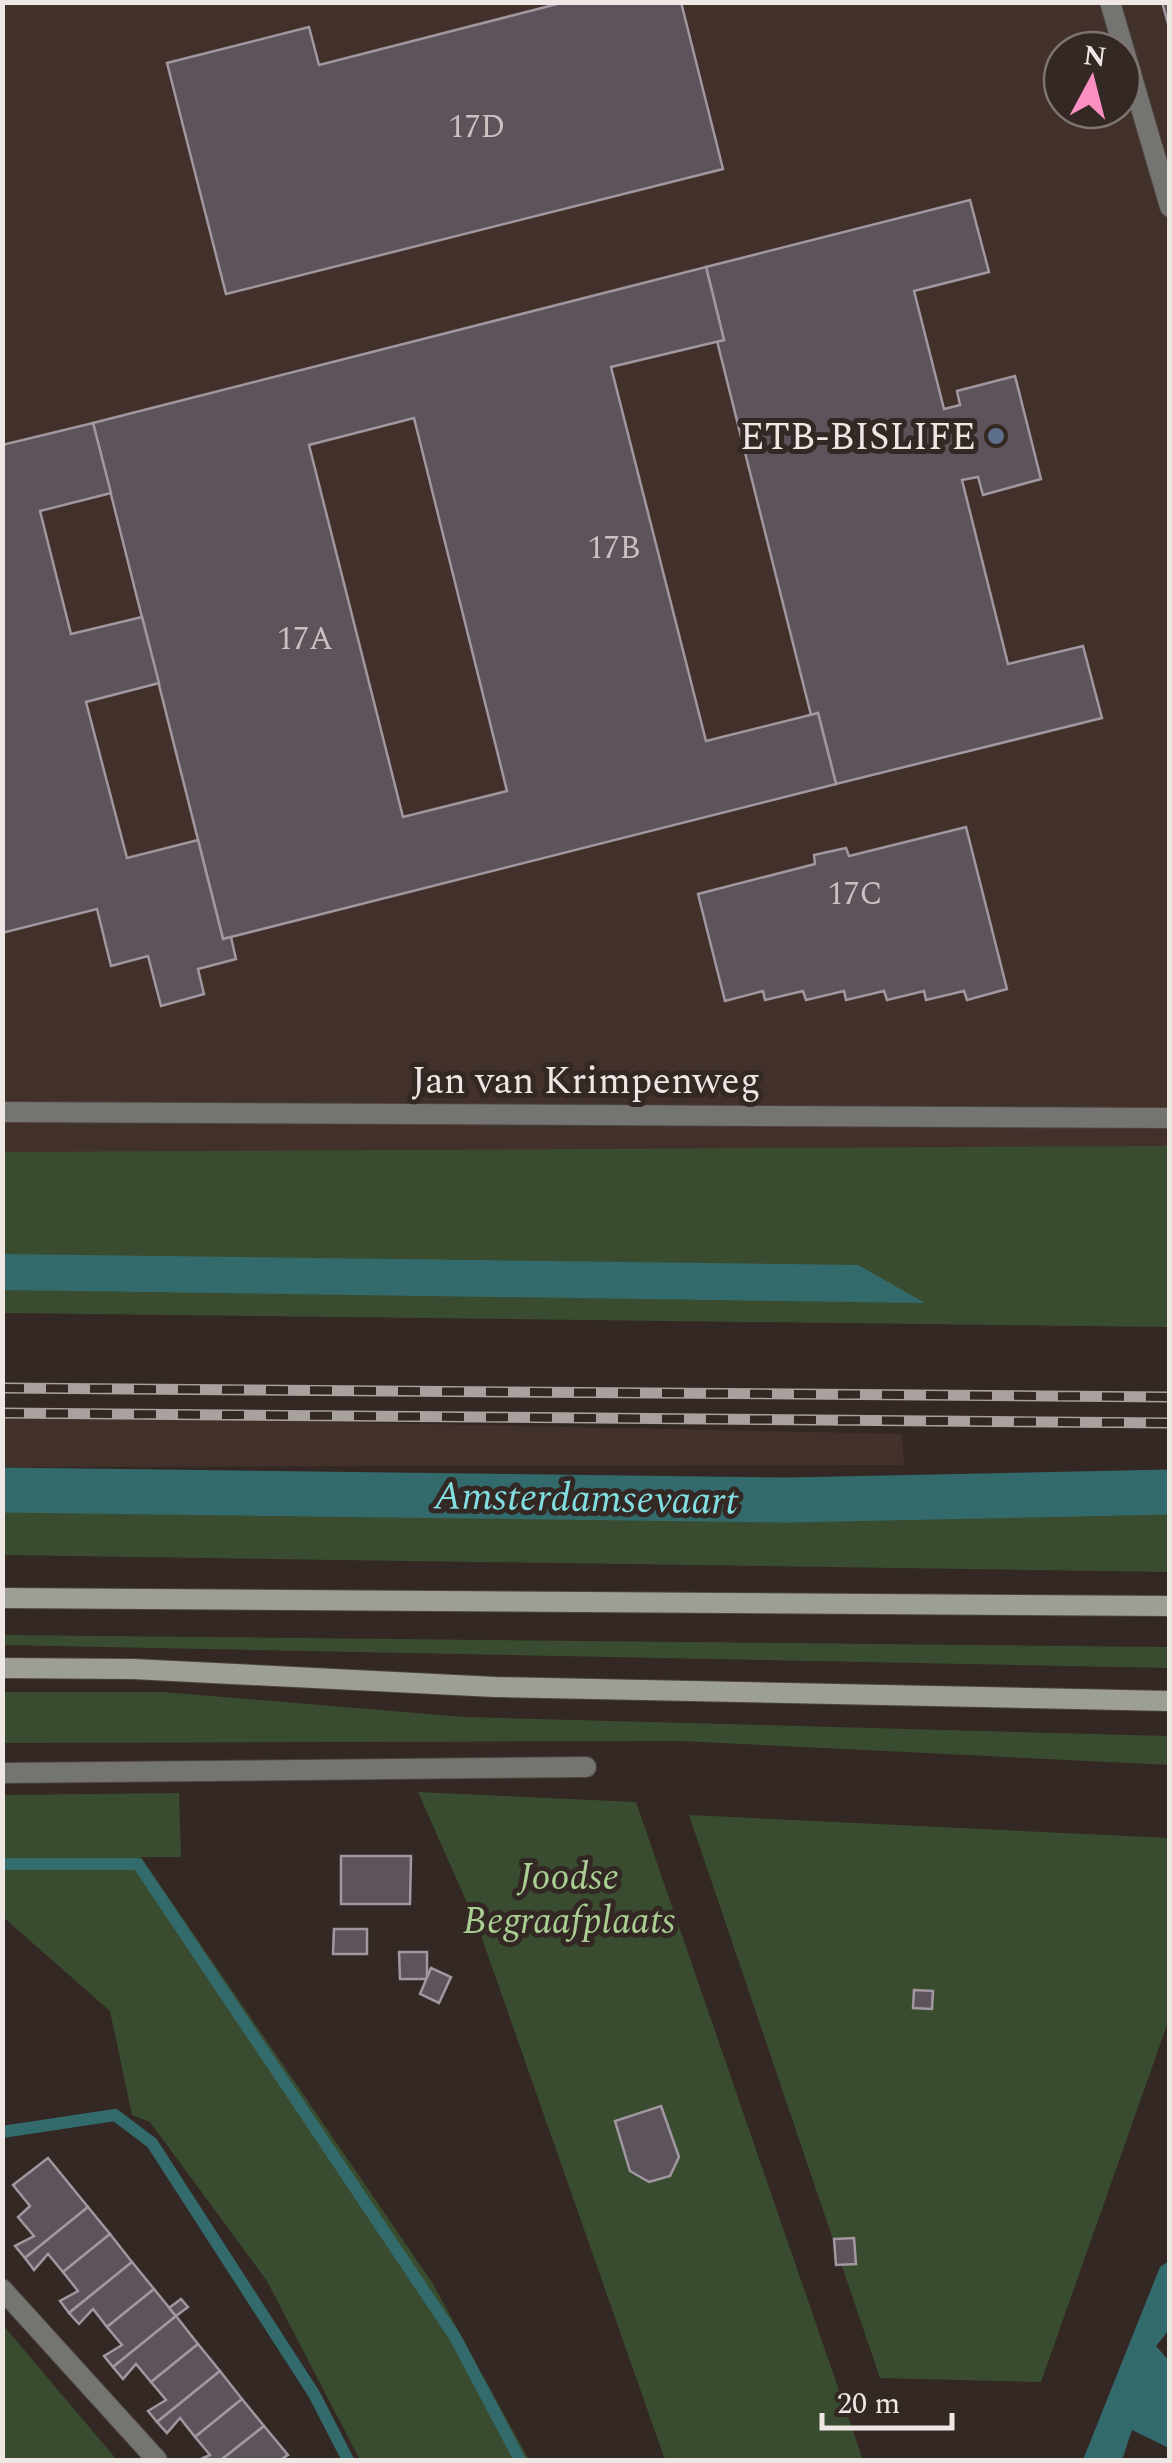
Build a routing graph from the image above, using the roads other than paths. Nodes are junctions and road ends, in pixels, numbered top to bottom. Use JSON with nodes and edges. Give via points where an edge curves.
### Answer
{"nodes":[{"id":1,"x":1110,"y":2,"type":"edge"},
{"id":2,"x":1170,"y":207,"type":"edge"},
{"id":3,"x":2,"y":1112,"type":"edge"},
{"id":4,"x":1170,"y":1118,"type":"edge"},
{"id":5,"x":2,"y":1598,"type":"edge"},
{"id":6,"x":1170,"y":1606,"type":"edge"},
{"id":7,"x":2,"y":1668,"type":"edge"},
{"id":8,"x":1170,"y":1701,"type":"edge"},
{"id":9,"x":586,"y":1767,"type":"dead end"},
{"id":10,"x":2,"y":1773,"type":"edge"},
{"id":11,"x":2,"y":2289,"type":"edge"},
{"id":12,"x":157,"y":2460,"type":"edge"}],
"edges":[{"from":1,"to":2,"type":"street"},
{"from":3,"to":4,"type":"street","name":"Jan van Krimpenweg"},
{"from":5,"to":6,"type":"main road"},
{"from":7,"to":8,"type":"main road","via":[[495,1687]]},
{"from":9,"to":10,"type":"street"},
{"from":11,"to":12,"type":"street"}]}
